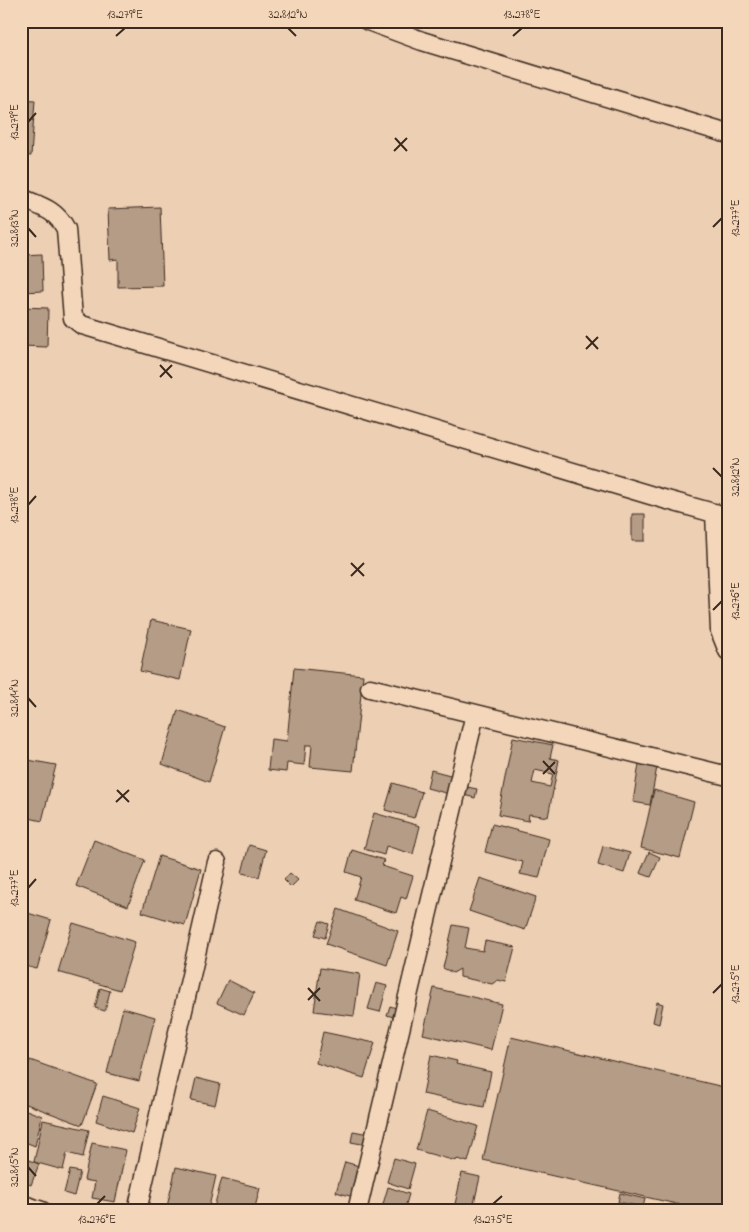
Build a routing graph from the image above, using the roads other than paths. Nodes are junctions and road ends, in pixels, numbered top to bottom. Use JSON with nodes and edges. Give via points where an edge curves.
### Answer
{"nodes":[{"id":1,"x":368,"y":21,"type":"edge"},
{"id":2,"x":728,"y":134,"type":"edge"},
{"id":3,"x":21,"y":198,"type":"edge"},
{"id":4,"x":721,"y":515,"type":"edge"},
{"id":5,"x":728,"y":651,"type":"edge"},
{"id":6,"x":370,"y":688,"type":"dead end"},
{"id":7,"x":475,"y":714,"type":"junction"},
{"id":8,"x":728,"y":776,"type":"edge"},
{"id":9,"x":217,"y":862,"type":"dead end"},
{"id":10,"x":21,"y":1204,"type":"edge"},
{"id":11,"x":42,"y":1211,"type":"edge"},
{"id":12,"x":137,"y":1211,"type":"edge"},
{"id":13,"x":357,"y":1211,"type":"edge"}],
"edges":[{"from":1,"to":2,"type":"street","via":[[422,41]]},
{"from":3,"to":4,"type":"street","via":[[60,217],[66,229],[73,318],[82,324]]},
{"from":4,"to":5,"type":"street","via":[[720,631]]},
{"from":6,"to":7,"type":"street"},
{"from":7,"to":8,"type":"street"},
{"from":7,"to":13,"type":"street"},
{"from":9,"to":12,"type":"street"},
{"from":10,"to":11,"type":"street"}]}
